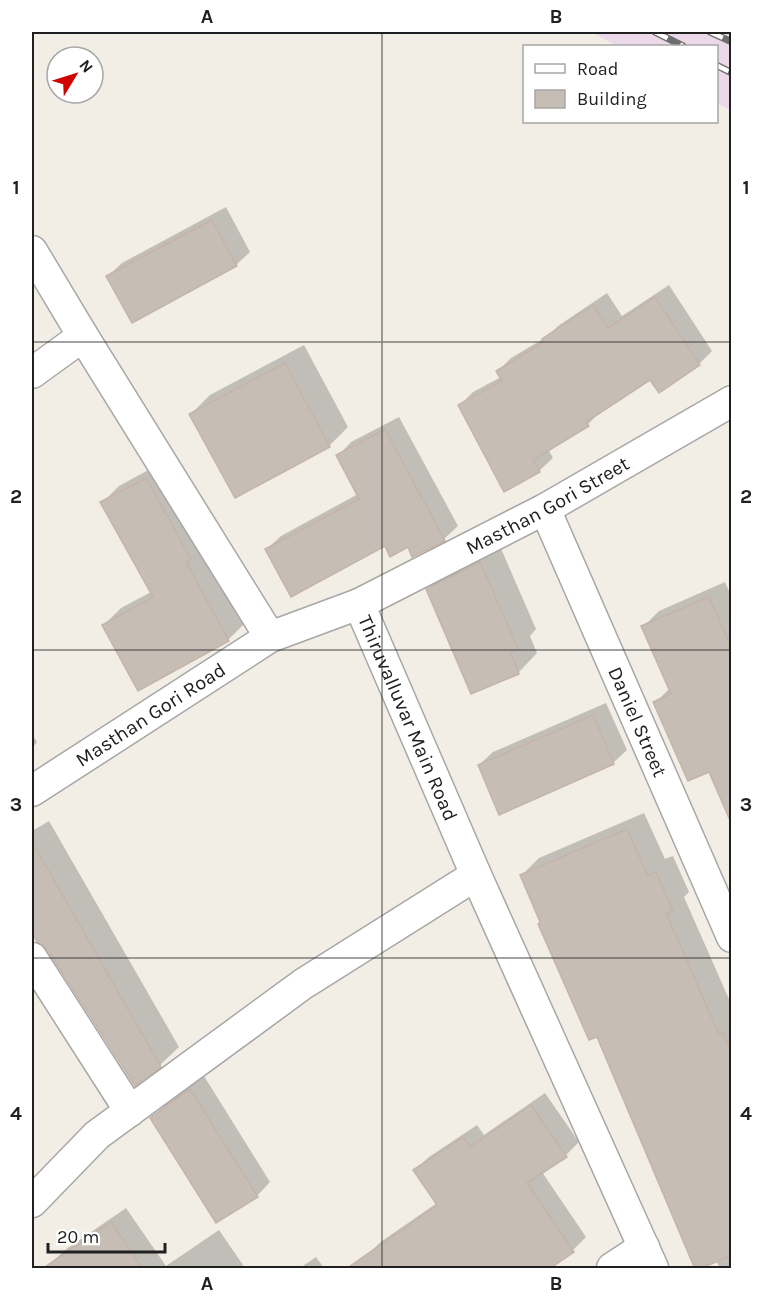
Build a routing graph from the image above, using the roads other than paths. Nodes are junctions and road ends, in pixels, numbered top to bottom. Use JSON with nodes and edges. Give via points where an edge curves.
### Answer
{"nodes":[{"id":1,"x":32,"y":251,"type":"edge"},
{"id":2,"x":83,"y":336,"type":"junction"},
{"id":3,"x":32,"y":373,"type":"edge"},
{"id":4,"x":732,"y":401,"type":"edge"},
{"id":5,"x":545,"y":509,"type":"junction"},
{"id":6,"x":359,"y":604,"type":"junction"},
{"id":7,"x":270,"y":637,"type":"junction"},
{"id":8,"x":32,"y":791,"type":"edge"},
{"id":9,"x":476,"y":875,"type":"junction"},
{"id":10,"x":732,"y":937,"type":"edge"},
{"id":11,"x":32,"y":958,"type":"edge"},
{"id":12,"x":130,"y":1111,"type":"junction"},
{"id":13,"x":32,"y":1202,"type":"edge"},
{"id":14,"x":649,"y":1258,"type":"edge"},
{"id":15,"x":612,"y":1269,"type":"edge"}],
"edges":[{"from":1,"to":2,"type":"street"},
{"from":2,"to":3,"type":"street"},
{"from":2,"to":7,"type":"street"},
{"from":4,"to":5,"type":"street","name":"Masthan Gori Street"},
{"from":5,"to":6,"type":"street","name":"Masthan Gori Street"},
{"from":5,"to":10,"type":"street","name":"Daniel Street"},
{"from":6,"to":7,"type":"street","name":"Thiruvalluvar Main Road"},
{"from":6,"to":9,"type":"street","name":"Thiruvalluvar Main Road"},
{"from":7,"to":8,"type":"street","name":"Masthan Gori Road"},
{"from":9,"to":12,"type":"street","via":[[303,984]]},
{"from":9,"to":14,"type":"street","name":"Thiruvalluvar Main Road"},
{"from":11,"to":12,"type":"street"},
{"from":12,"to":13,"type":"street","via":[[97,1135]]},
{"from":14,"to":15,"type":"street"}]}
